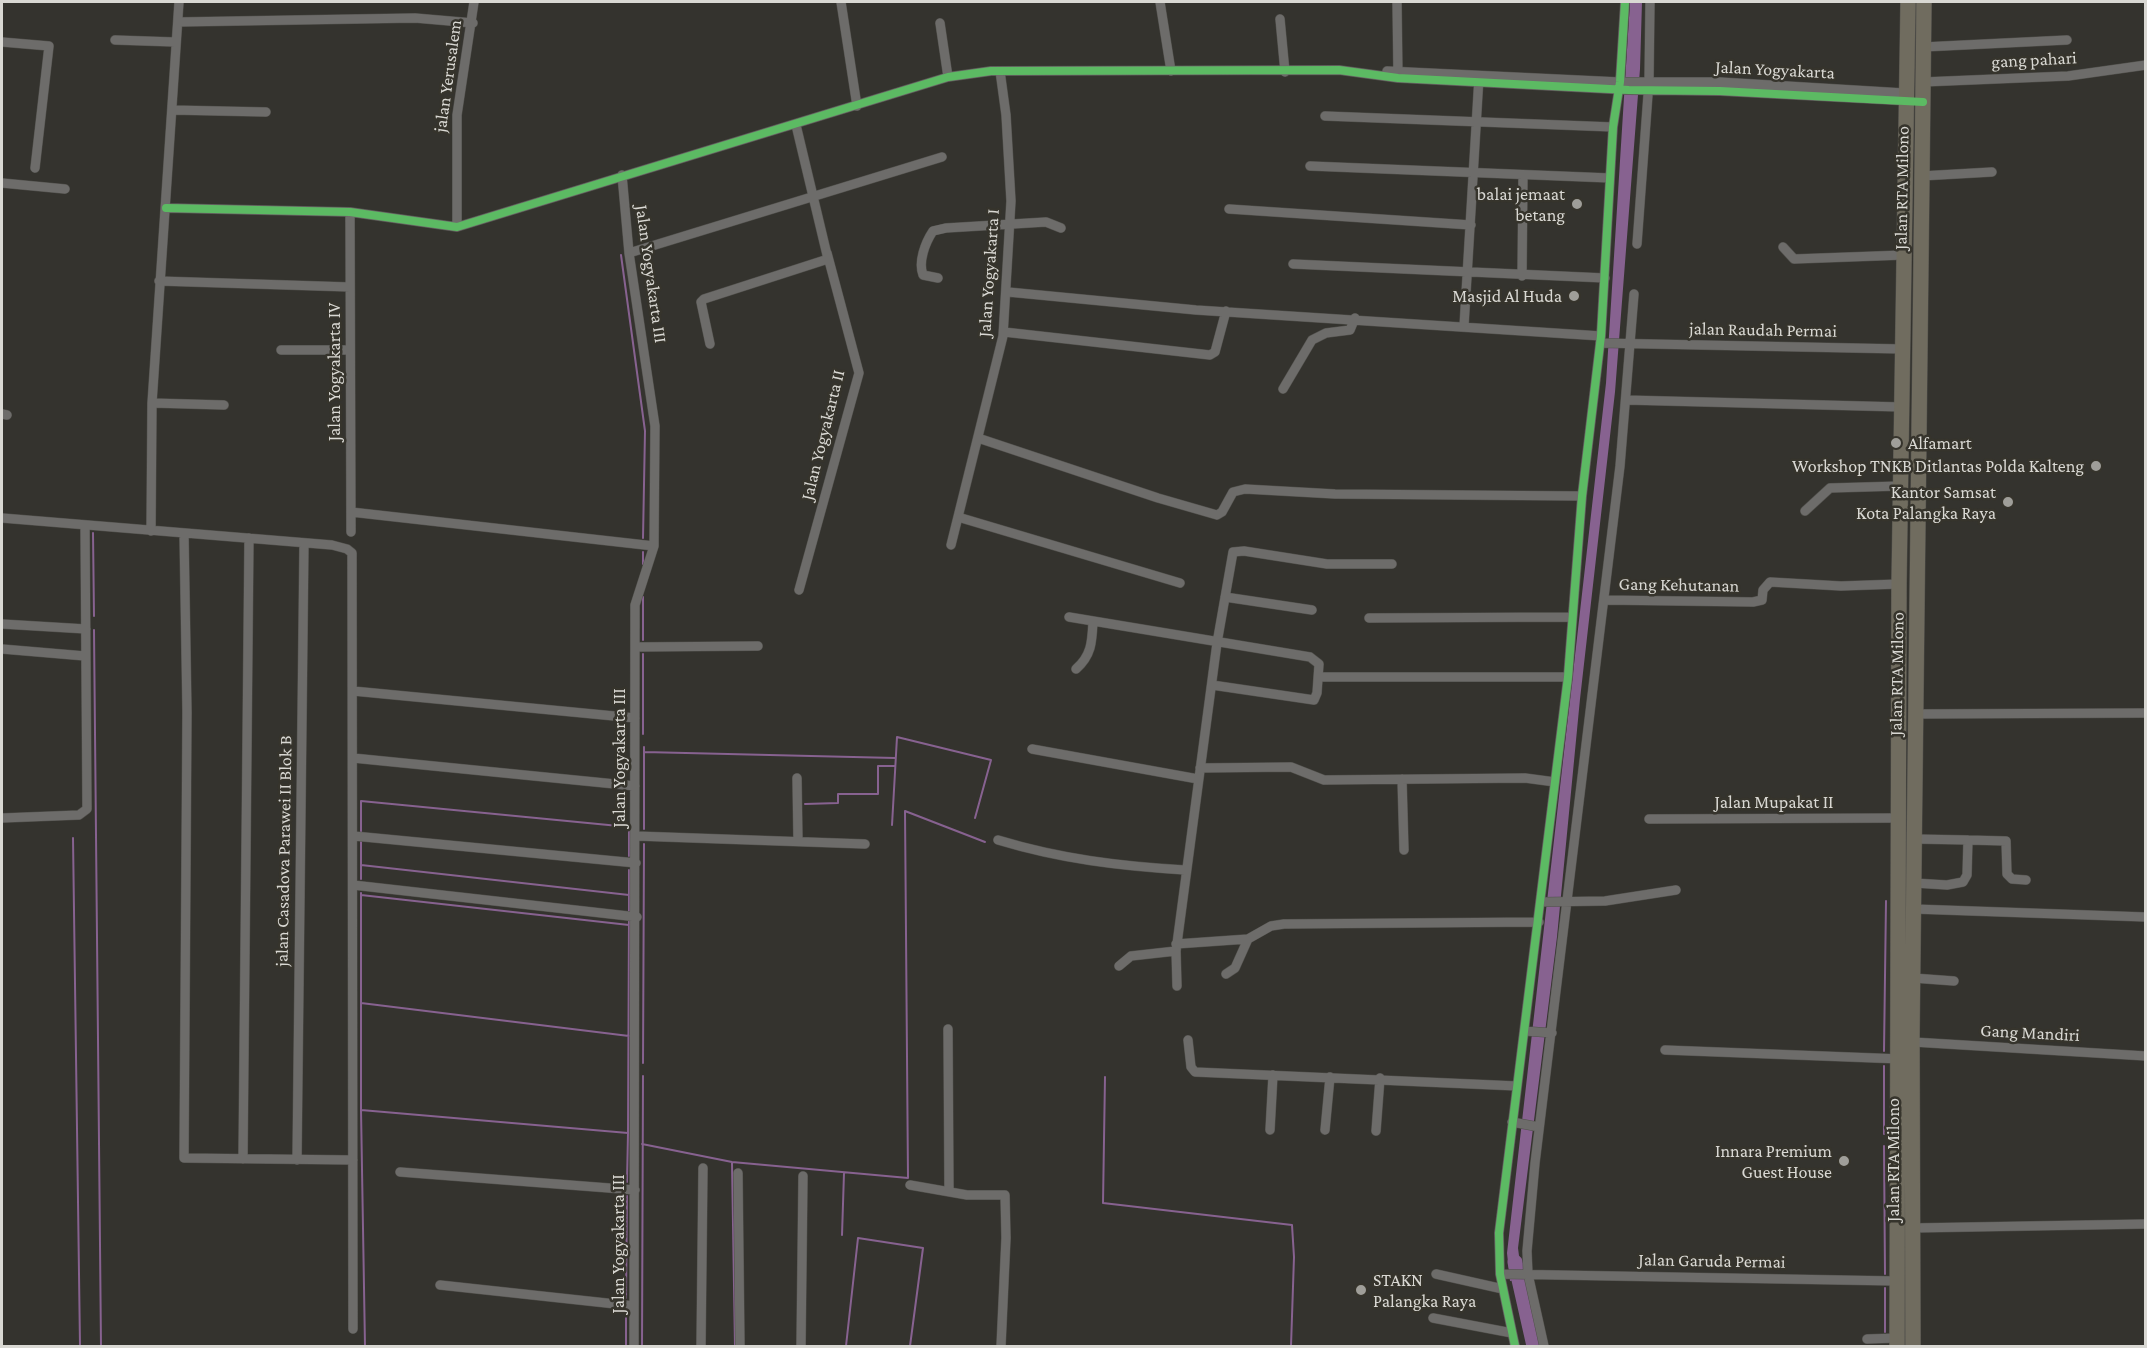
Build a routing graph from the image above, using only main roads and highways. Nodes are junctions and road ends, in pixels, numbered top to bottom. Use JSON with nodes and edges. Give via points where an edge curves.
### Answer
{"nodes":[{"id":1,"x":1908,"y":2,"type":"edge"},
{"id":2,"x":1924,"y":2,"type":"edge"},
{"id":3,"x":1905,"y":232,"type":"junction"},
{"id":4,"x":1920,"y":232,"type":"junction"},
{"id":5,"x":1899,"y":747,"type":"junction"},
{"id":6,"x":1915,"y":747,"type":"junction"},
{"id":7,"x":1897,"y":1342,"type":"edge"},
{"id":8,"x":1913,"y":1347,"type":"edge"}],
"edges":[{"from":1,"to":3,"type":"highway","name":"Jalan RTA Milono"},
{"from":2,"to":4,"type":"highway","name":"Jalan RTA Milono"},
{"from":3,"to":4,"type":"highway"},
{"from":3,"to":5,"type":"highway","name":"Jalan RTA Milono"},
{"from":4,"to":6,"type":"highway","name":"Jalan RTA Milono"},
{"from":5,"to":6,"type":"highway"},
{"from":5,"to":7,"type":"highway","name":"Jalan RTA Milono"},
{"from":6,"to":8,"type":"highway","name":"Jalan RTA Milono"}]}
